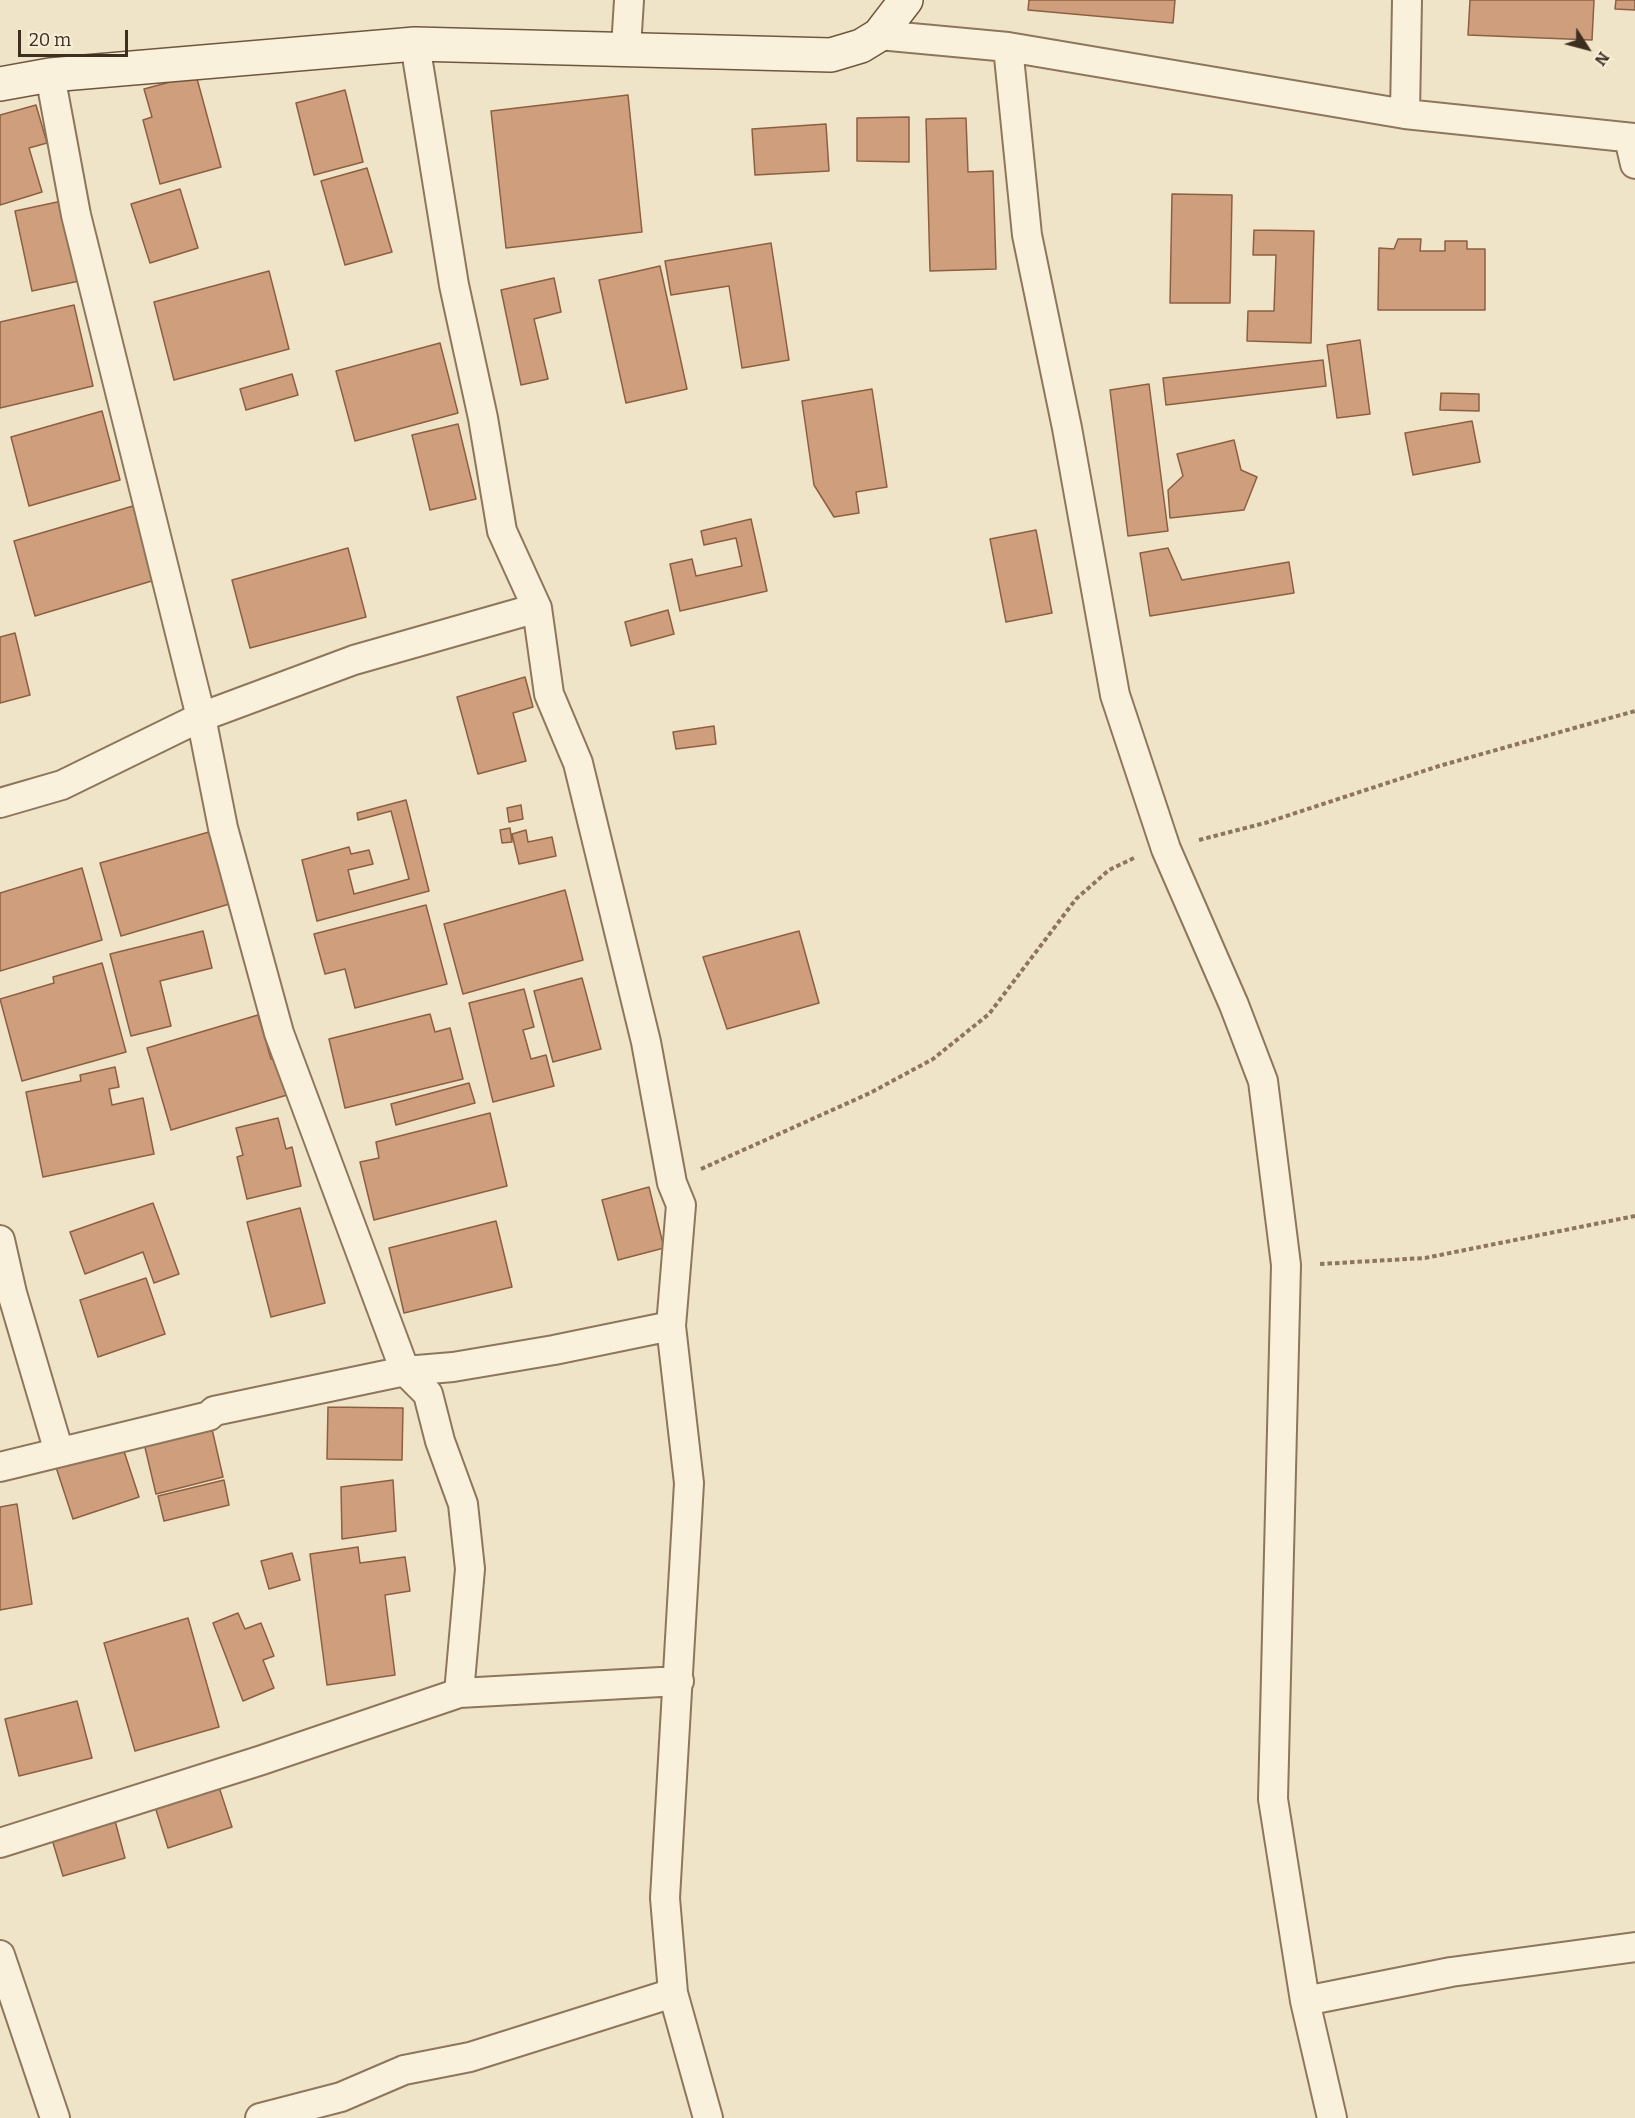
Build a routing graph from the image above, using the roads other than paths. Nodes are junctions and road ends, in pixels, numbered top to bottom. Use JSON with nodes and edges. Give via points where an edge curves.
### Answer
{"nodes":[{"id":1,"x":629,"y":0,"type":"edge"},
{"id":2,"x":906,"y":0,"type":"edge"},
{"id":3,"x":1407,"y":0,"type":"edge"},
{"id":4,"x":879,"y":35,"type":"junction"},
{"id":5,"x":415,"y":44,"type":"junction"},
{"id":6,"x":1008,"y":47,"type":"junction"},
{"id":7,"x":626,"y":48,"type":"junction"},
{"id":8,"x":50,"y":75,"type":"junction"},
{"id":9,"x":0,"y":84,"type":"edge"},
{"id":10,"x":1405,"y":114,"type":"junction"},
{"id":11,"x":1633,"y":147,"type":"edge"},
{"id":12,"x":537,"y":608,"type":"junction"},
{"id":13,"x":201,"y":717,"type":"junction"},
{"id":14,"x":0,"y":803,"type":"edge"},
{"id":15,"x":0,"y":1240,"type":"edge"},
{"id":16,"x":670,"y":1326,"type":"junction"},
{"id":17,"x":405,"y":1371,"type":"junction"},
{"id":18,"x":59,"y":1452,"type":"junction"},
{"id":19,"x":0,"y":1467,"type":"edge"},
{"id":20,"x":679,"y":1681,"type":"junction"},
{"id":21,"x":459,"y":1693,"type":"junction"},
{"id":22,"x":0,"y":1843,"type":"edge"},
{"id":23,"x":1635,"y":1947,"type":"edge"},
{"id":24,"x":0,"y":1955,"type":"edge"},
{"id":25,"x":673,"y":1993,"type":"junction"},
{"id":26,"x":1305,"y":2001,"type":"junction"},
{"id":27,"x":342,"y":2107,"type":"edge"},
{"id":28,"x":55,"y":2118,"type":"edge"},
{"id":29,"x":260,"y":2118,"type":"edge"},
{"id":30,"x":708,"y":2118,"type":"edge"},
{"id":31,"x":1332,"y":2118,"type":"edge"}],
"edges":[{"from":1,"to":7,"type":"street"},
{"from":2,"to":4,"type":"street"},
{"from":3,"to":10,"type":"street"},
{"from":4,"to":6,"type":"street"},
{"from":4,"to":7,"type":"street","via":[[861,46],[831,55]]},
{"from":5,"to":7,"type":"street"},
{"from":5,"to":8,"type":"street"},
{"from":5,"to":12,"type":"street","via":[[452,274],[502,531]]},
{"from":6,"to":10,"type":"street"},
{"from":6,"to":26,"type":"street","via":[[1027,235],[1067,428],[1115,695],[1166,849],[1263,1081],[1286,1265],[1273,1799]]},
{"from":8,"to":9,"type":"street"},
{"from":8,"to":13,"type":"street","via":[[78,226]]},
{"from":10,"to":11,"type":"street"},
{"from":12,"to":13,"type":"street","via":[[354,660]]},
{"from":12,"to":16,"type":"street","via":[[549,694],[581,775],[646,1042],[672,1183],[681,1205]]},
{"from":13,"to":14,"type":"street","via":[[62,785]]},
{"from":13,"to":17,"type":"street","via":[[222,828],[279,1033]]},
{"from":15,"to":18,"type":"street"},
{"from":16,"to":17,"type":"street","via":[[554,1350]]},
{"from":16,"to":20,"type":"street","via":[[689,1483]]},
{"from":17,"to":18,"type":"street","via":[[214,1411],[209,1416]]},
{"from":17,"to":21,"type":"street","via":[[428,1394],[463,1504],[470,1569]]},
{"from":18,"to":19,"type":"street"},
{"from":20,"to":21,"type":"street"},
{"from":20,"to":25,"type":"street","via":[[665,1898]]},
{"from":21,"to":22,"type":"street"},
{"from":23,"to":26,"type":"street","via":[[1451,1972]]},
{"from":24,"to":28,"type":"street"},
{"from":25,"to":27,"type":"street","via":[[470,2056],[404,2070]]},
{"from":25,"to":30,"type":"street"},
{"from":26,"to":31,"type":"street"},
{"from":27,"to":29,"type":"street"}]}
